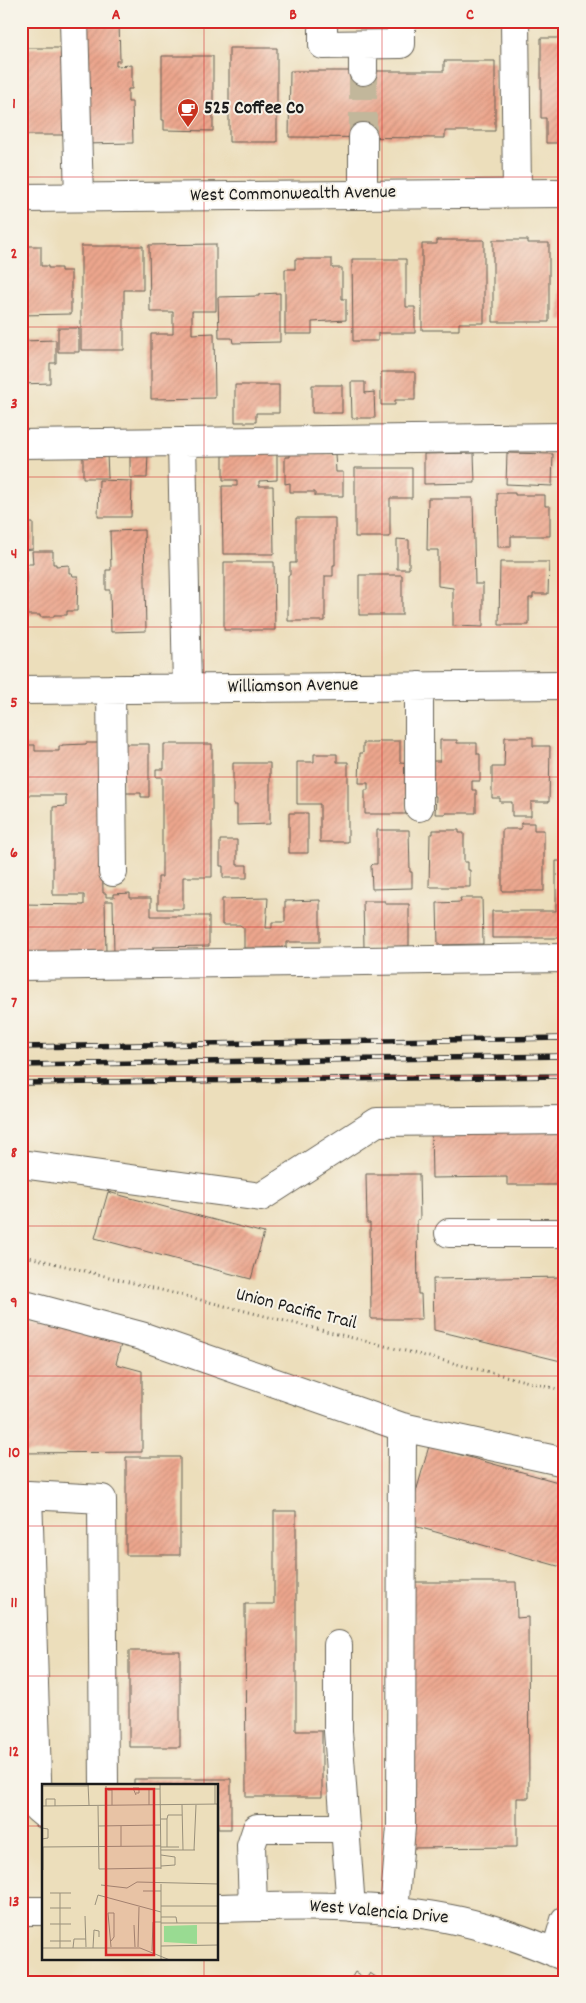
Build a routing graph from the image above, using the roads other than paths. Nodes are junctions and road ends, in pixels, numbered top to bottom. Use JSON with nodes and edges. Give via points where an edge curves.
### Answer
{"nodes":[{"id":1,"x":74,"y":21,"type":"edge"},
{"id":2,"x":323,"y":21,"type":"edge"},
{"id":3,"x":401,"y":21,"type":"edge"},
{"id":4,"x":515,"y":21,"type":"edge"},
{"id":5,"x":363,"y":138,"type":"tunnel mouth"},
{"id":6,"x":517,"y":193,"type":"junction"},
{"id":7,"x":565,"y":193,"type":"edge"},
{"id":8,"x":363,"y":195,"type":"junction"},
{"id":9,"x":21,"y":198,"type":"edge"},
{"id":10,"x":79,"y":198,"type":"junction"},
{"id":11,"x":565,"y":437,"type":"edge"},
{"id":12,"x":182,"y":442,"type":"junction"},
{"id":13,"x":21,"y":444,"type":"edge"},
{"id":14,"x":565,"y":684,"type":"edge"},
{"id":15,"x":419,"y":686,"type":"junction"},
{"id":16,"x":187,"y":688,"type":"junction"},
{"id":17,"x":111,"y":689,"type":"junction"},
{"id":18,"x":21,"y":690,"type":"edge"},
{"id":19,"x":418,"y":807,"type":"dead end"},
{"id":20,"x":113,"y":872,"type":"dead end"},
{"id":21,"x":565,"y":958,"type":"edge"},
{"id":22,"x":21,"y":966,"type":"edge"},
{"id":23,"x":565,"y":1120,"type":"edge"},
{"id":24,"x":21,"y":1164,"type":"edge"},
{"id":25,"x":565,"y":1232,"type":"edge"},
{"id":26,"x":449,"y":1233,"type":"dead end"},
{"id":27,"x":21,"y":1304,"type":"edge"},
{"id":28,"x":402,"y":1427,"type":"junction"},
{"id":29,"x":565,"y":1462,"type":"edge"},
{"id":30,"x":338,"y":1645,"type":"dead end"},
{"id":31,"x":104,"y":1784,"type":"edge"},
{"id":32,"x":42,"y":1812,"type":"edge"},
{"id":33,"x":346,"y":1828,"type":"junction"},
{"id":34,"x":253,"y":1907,"type":"junction"},
{"id":35,"x":219,"y":1908,"type":"edge"},
{"id":36,"x":351,"y":1908,"type":"junction"},
{"id":37,"x":21,"y":1911,"type":"edge"},
{"id":38,"x":42,"y":1911,"type":"edge"},
{"id":39,"x":394,"y":1911,"type":"junction"},
{"id":40,"x":565,"y":1920,"type":"edge"},
{"id":41,"x":560,"y":1955,"type":"edge"}],
"edges":[{"from":1,"to":10,"type":"street"},
{"from":2,"to":3,"type":"street","via":[[323,45],[363,58],[401,44]]},
{"from":4,"to":6,"type":"street"},
{"from":5,"to":8,"type":"street"},
{"from":6,"to":7,"type":"street","name":"West Commonwealth Avenue"},
{"from":6,"to":8,"type":"street","name":"West Commonwealth Avenue"},
{"from":8,"to":10,"type":"street","name":"West Commonwealth Avenue"},
{"from":9,"to":10,"type":"street","name":"West Commonwealth Avenue"},
{"from":11,"to":12,"type":"street"},
{"from":12,"to":13,"type":"street"},
{"from":12,"to":16,"type":"street"},
{"from":14,"to":15,"type":"street","name":"Williamson Avenue"},
{"from":15,"to":16,"type":"street","name":"Williamson Avenue"},
{"from":15,"to":19,"type":"street"},
{"from":16,"to":17,"type":"street","name":"Williamson Avenue"},
{"from":17,"to":18,"type":"street","name":"Williamson Avenue"},
{"from":17,"to":20,"type":"street"},
{"from":21,"to":22,"type":"street"},
{"from":23,"to":24,"type":"street","via":[[377,1122],[261,1197]]},
{"from":25,"to":26,"type":"street"},
{"from":27,"to":28,"type":"street","via":[[141,1336]]},
{"from":28,"to":29,"type":"street"},
{"from":28,"to":39,"type":"street","via":[[401,1827]]},
{"from":30,"to":33,"type":"street","via":[[338,1731]]},
{"from":31,"to":32,"type":"street","via":[[102,1499],[28,1495],[38,1809]]},
{"from":33,"to":34,"type":"street","via":[[257,1828],[251,1846]]},
{"from":33,"to":36,"type":"street"},
{"from":34,"to":35,"type":"street","name":"West Valencia Drive"},
{"from":34,"to":36,"type":"street","name":"West Valencia Drive"},
{"from":36,"to":39,"type":"street","name":"West Valencia Drive"},
{"from":37,"to":38,"type":"street"},
{"from":39,"to":41,"type":"street","name":"West Valencia Drive","via":[[461,1921]]},
{"from":40,"to":41,"type":"street"}]}
